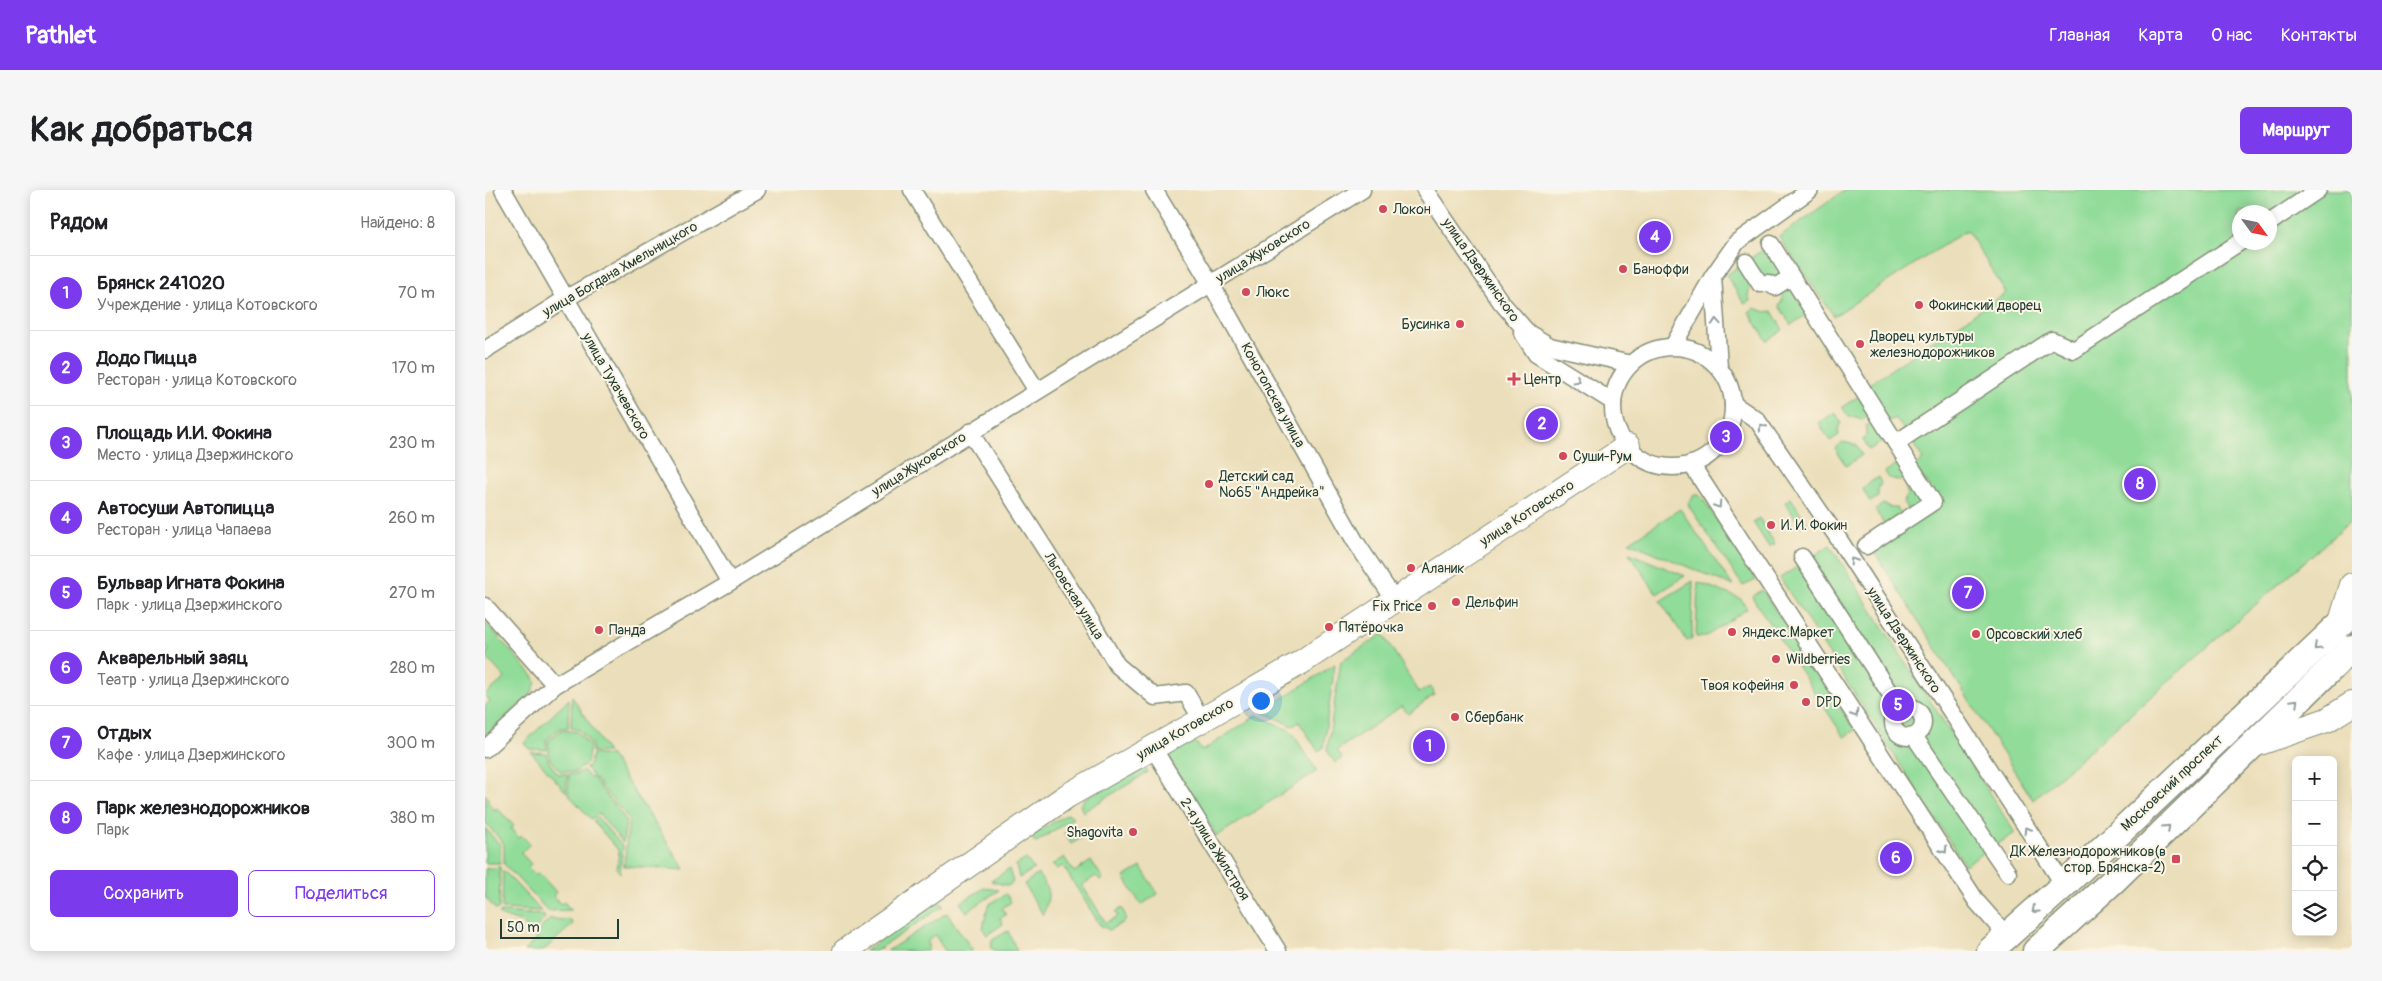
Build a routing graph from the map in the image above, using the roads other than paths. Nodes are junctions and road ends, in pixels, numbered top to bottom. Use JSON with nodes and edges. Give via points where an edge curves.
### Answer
{"nodes":[{"id":1,"x":503,"y":190,"type":"edge"},
{"id":2,"x":757,"y":190,"type":"edge"},
{"id":3,"x":912,"y":190,"type":"edge"},
{"id":4,"x":1154,"y":190,"type":"edge"},
{"id":5,"x":1362,"y":190,"type":"edge"},
{"id":6,"x":1425,"y":190,"type":"edge"},
{"id":7,"x":1810,"y":190,"type":"edge"},
{"id":8,"x":2318,"y":190,"type":"edge"},
{"id":9,"x":2277,"y":218,"type":"edge"},
{"id":10,"x":1771,"y":244,"type":"dead end"},
{"id":11,"x":2232,"y":247,"type":"edge"},
{"id":12,"x":1746,"y":262,"type":"dead end"},
{"id":13,"x":1713,"y":276,"type":"junction"},
{"id":14,"x":1791,"y":277,"type":"junction"},
{"id":15,"x":1211,"y":284,"type":"junction"},
{"id":16,"x":565,"y":299,"type":"junction"},
{"id":17,"x":1524,"y":332,"type":"junction"},
{"id":18,"x":1673,"y":346,"type":"junction"},
{"id":19,"x":485,"y":350,"type":"edge"},
{"id":20,"x":1631,"y":364,"type":"junction"},
{"id":21,"x":1719,"y":368,"type":"junction"},
{"id":22,"x":1037,"y":391,"type":"junction"},
{"id":23,"x":1613,"y":402,"type":"junction"},
{"id":24,"x":1733,"y":404,"type":"junction"},
{"id":25,"x":970,"y":432,"type":"junction"},
{"id":26,"x":1896,"y":442,"type":"junction"},
{"id":27,"x":1628,"y":446,"type":"junction"},
{"id":28,"x":1691,"y":464,"type":"junction"},
{"id":29,"x":1866,"y":546,"type":"dead end"},
{"id":30,"x":1802,"y":557,"type":"dead end"},
{"id":31,"x":730,"y":582,"type":"junction"},
{"id":32,"x":2352,"y":585,"type":"edge"},
{"id":33,"x":1393,"y":599,"type":"junction"},
{"id":34,"x":485,"y":606,"type":"edge"},
{"id":35,"x":2346,"y":619,"type":"edge"},
{"id":36,"x":2352,"y":648,"type":"edge"},
{"id":37,"x":555,"y":685,"type":"junction"},
{"id":38,"x":2352,"y":704,"type":"edge"},
{"id":39,"x":1203,"y":720,"type":"junction"},
{"id":40,"x":2251,"y":746,"type":"junction"},
{"id":41,"x":1153,"y":748,"type":"junction"},
{"id":42,"x":485,"y":750,"type":"edge"},
{"id":43,"x":2008,"y":873,"type":"dead end"},
{"id":44,"x":2063,"y":885,"type":"junction"},
{"id":45,"x":2081,"y":909,"type":"junction"},
{"id":46,"x":2006,"y":946,"type":"edge"},
{"id":47,"x":845,"y":951,"type":"edge"},
{"id":48,"x":1277,"y":951,"type":"edge"},
{"id":49,"x":2036,"y":951,"type":"edge"}],
"edges":[{"from":1,"to":16,"type":"street","name":"улица Тухачевского"},
{"from":2,"to":16,"type":"street","name":"улица Богдана Хмельницкого"},
{"from":3,"to":22,"type":"street"},
{"from":4,"to":15,"type":"street","name":"Конотопская улица"},
{"from":5,"to":15,"type":"street","name":"улица Жуковского"},
{"from":6,"to":17,"type":"street","name":"улица Дзержинского"},
{"from":7,"to":13,"type":"street","via":[[1737,242]]},
{"from":8,"to":9,"type":"street"},
{"from":10,"to":14,"type":"street"},
{"from":11,"to":26,"type":"street","via":[[2074,350],[2052,340]]},
{"from":12,"to":14,"type":"street","via":[[1760,284],[1768,283],[1775,288]]},
{"from":13,"to":18,"type":"street"},
{"from":21,"to":13,"type":"street","one_way":true},
{"from":14,"to":26,"type":"street"},
{"from":15,"to":22,"type":"street","name":"улица Жуковского"},
{"from":15,"to":33,"type":"street","name":"Конотопская улица","via":[[1355,541]]},
{"from":16,"to":19,"type":"street","name":"улица Богдана Хмельницкого"},
{"from":16,"to":31,"type":"street","name":"улица Тухачевского"},
{"from":17,"to":20,"type":"street","name":"улица Дзержинского","via":[[1550,346]]},
{"from":17,"to":23,"type":"street","one_way":true,"via":[[1537,354]]},
{"from":18,"to":20,"type":"street","via":[[1648,352]]},
{"from":18,"to":21,"type":"street","via":[[1705,356]]},
{"from":20,"to":23,"type":"street","via":[[1619,380]]},
{"from":21,"to":24,"type":"street","via":[[1729,385]]},
{"from":22,"to":25,"type":"street","name":"улица Жуковского"},
{"from":23,"to":27,"type":"street","via":[[1614,419],[1621,438]]},
{"from":24,"to":28,"type":"street","via":[[1731,422],[1723,440],[1709,455]]},
{"from":44,"to":24,"type":"street","name":"улица Дзержинского","one_way":true,"via":[[1836,534],[1757,420]]},
{"from":25,"to":31,"type":"street","name":"улица Жуковского"},
{"from":25,"to":39,"type":"street","name":"Льговская улица","via":[[1117,666],[1155,697],[1186,693]]},
{"from":26,"to":29,"type":"street","via":[[1933,502]]},
{"from":27,"to":28,"type":"street","via":[[1651,463],[1671,467]]},
{"from":27,"to":33,"type":"street","name":"улица Котовского"},
{"from":28,"to":46,"type":"street","one_way":true},
{"from":30,"to":43,"type":"street","via":[[1900,710],[1911,707],[1923,718],[1922,729],[1914,736]]},
{"from":31,"to":37,"type":"street","name":"улица Жуковского"},
{"from":32,"to":35,"type":"street"},
{"from":33,"to":39,"type":"street","name":"улица Котовского","via":[[1300,662]]},
{"from":34,"to":37,"type":"street"},
{"from":35,"to":44,"type":"main road","name":"Московский проспект","one_way":true},
{"from":40,"to":36,"type":"main road","name":"Московский проспект","one_way":true},
{"from":37,"to":42,"type":"street","name":"улица Жуковского"},
{"from":38,"to":40,"type":"street","via":[[2327,720]]},
{"from":39,"to":41,"type":"street","name":"улица Котовского"},
{"from":45,"to":40,"type":"main road","name":"Московский проспект","one_way":true},
{"from":41,"to":47,"type":"street","name":"улица Котовского","via":[[1067,796]]},
{"from":41,"to":48,"type":"street","name":"2-я улица Жилстроя"},
{"from":44,"to":45,"type":"main road"},
{"from":44,"to":46,"type":"main road","name":"Московский проспект","one_way":true},
{"from":45,"to":49,"type":"main road","name":"Московский проспект"}]}
